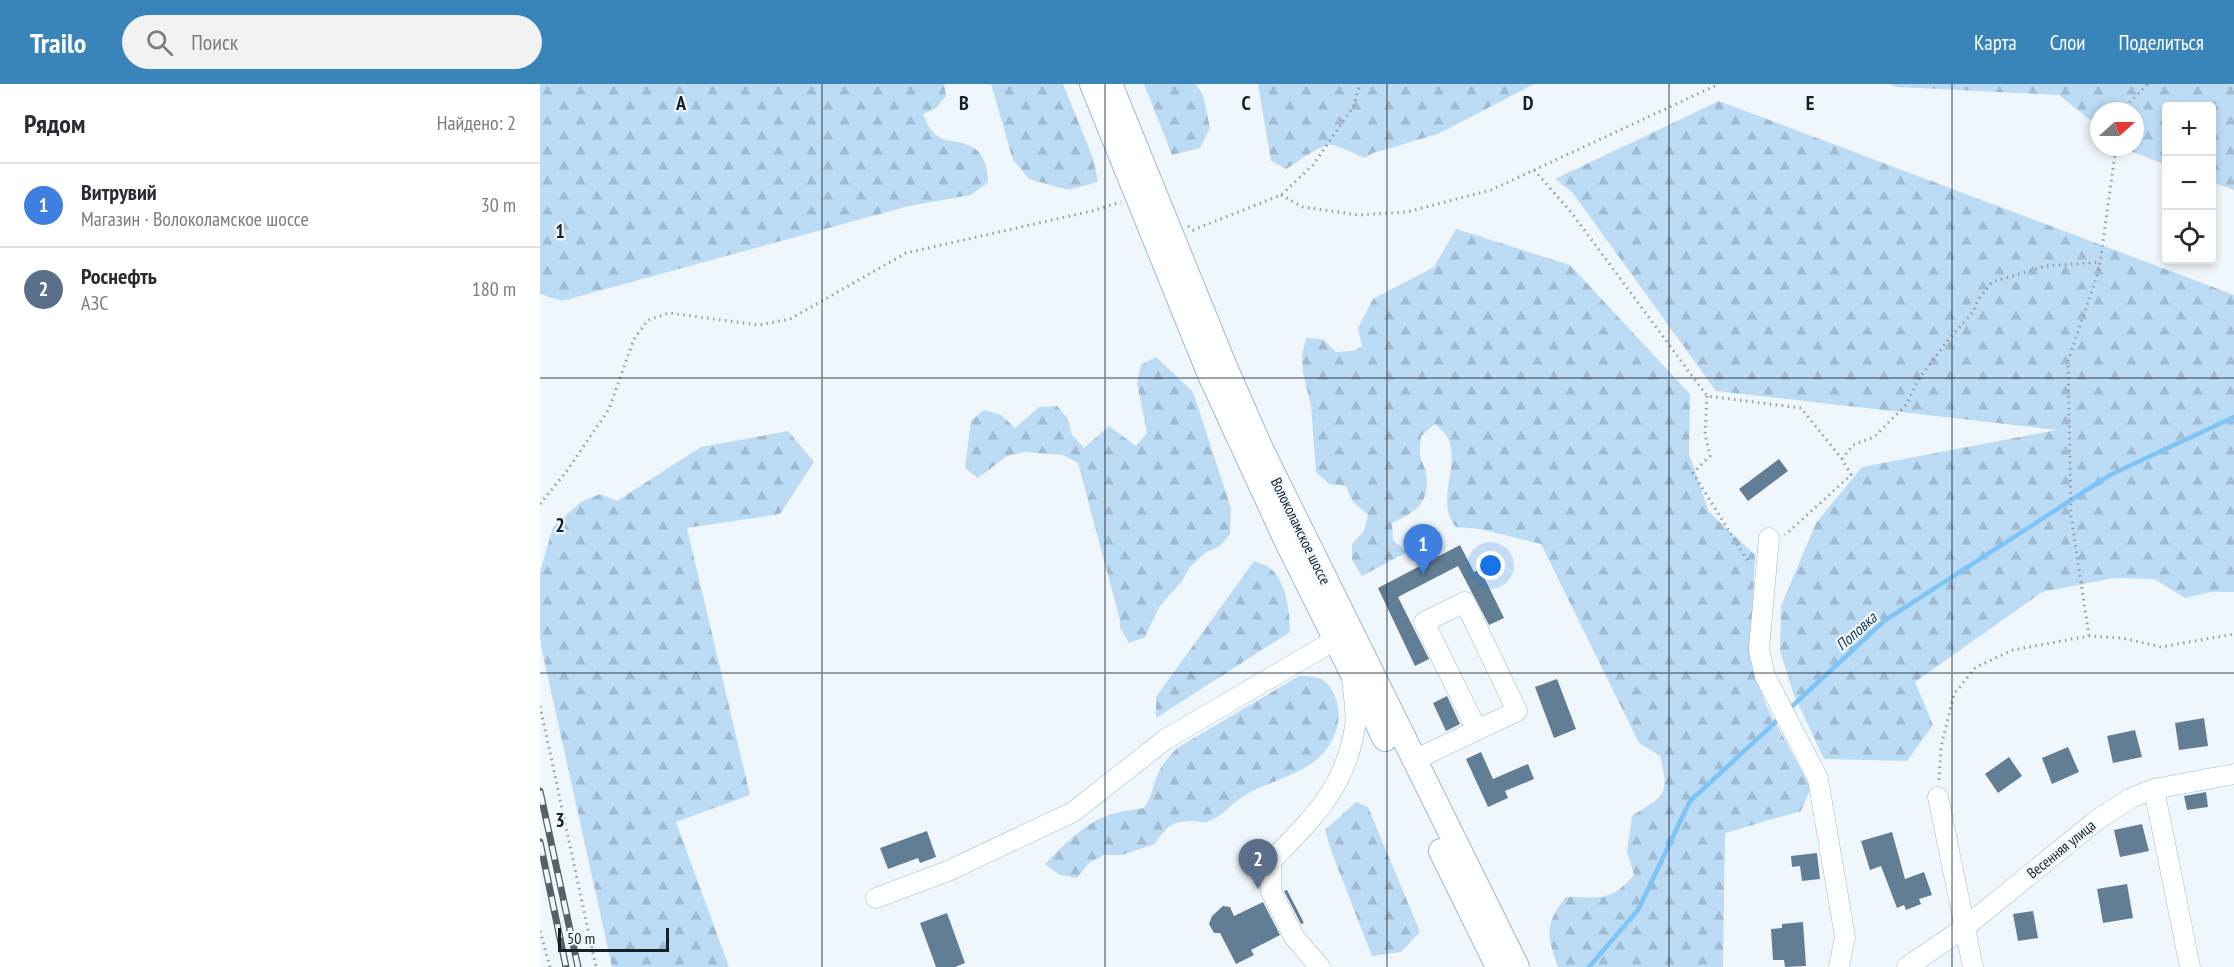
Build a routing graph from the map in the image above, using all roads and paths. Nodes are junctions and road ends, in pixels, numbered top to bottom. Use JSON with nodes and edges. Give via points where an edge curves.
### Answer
{"nodes":[{"id":1,"x":1092,"y":84,"type":"edge"},
{"id":2,"x":1110,"y":84,"type":"edge"},
{"id":3,"x":1360,"y":84,"type":"edge"},
{"id":4,"x":1719,"y":84,"type":"edge"},
{"id":5,"x":2148,"y":84,"type":"edge"},
{"id":6,"x":2130,"y":102,"type":"edge"},
{"id":7,"x":2115,"y":156,"type":"edge"},
{"id":8,"x":1534,"y":170,"type":"junction"},
{"id":9,"x":1281,"y":195,"type":"junction"},
{"id":10,"x":1139,"y":197,"type":"junction"},
{"id":11,"x":1193,"y":230,"type":"dead end"},
{"id":12,"x":2100,"y":262,"type":"junction"},
{"id":13,"x":1707,"y":396,"type":"junction"},
{"id":14,"x":1842,"y":459,"type":"junction"},
{"id":15,"x":540,"y":504,"type":"edge"},
{"id":16,"x":1768,"y":544,"type":"joint"},
{"id":17,"x":1750,"y":568,"type":"dead end"},
{"id":18,"x":2234,"y":634,"type":"edge"},
{"id":19,"x":1342,"y":635,"type":"junction"},
{"id":20,"x":2089,"y":636,"type":"junction"},
{"id":21,"x":1352,"y":674,"type":"junction"},
{"id":22,"x":540,"y":706,"type":"edge"},
{"id":23,"x":1477,"y":730,"type":"junction"},
{"id":24,"x":1414,"y":760,"type":"junction"},
{"id":25,"x":2234,"y":774,"type":"edge"},
{"id":26,"x":2154,"y":789,"type":"junction"},
{"id":27,"x":1938,"y":797,"type":"joint"},
{"id":28,"x":876,"y":898,"type":"dead end"},
{"id":29,"x":1964,"y":928,"type":"junction"},
{"id":30,"x":540,"y":931,"type":"edge"},
{"id":31,"x":550,"y":967,"type":"edge"},
{"id":32,"x":596,"y":967,"type":"edge"},
{"id":33,"x":1320,"y":967,"type":"edge"},
{"id":34,"x":1498,"y":967,"type":"edge"},
{"id":35,"x":1517,"y":967,"type":"edge"},
{"id":36,"x":1839,"y":967,"type":"edge"},
{"id":37,"x":1907,"y":967,"type":"edge"},
{"id":38,"x":1973,"y":967,"type":"edge"},
{"id":39,"x":2190,"y":967,"type":"edge"}],
"edges":[{"from":1,"to":10,"type":"main road","name":"Волоколамское шоссе"},
{"from":2,"to":19,"type":"main road","name":"Волоколамское шоссе","via":[[1225,368]]},
{"from":3,"to":9,"type":"path","via":[[1353,107],[1313,165]]},
{"from":4,"to":8,"type":"path"},
{"from":5,"to":6,"type":"path"},
{"from":7,"to":12,"type":"path"},
{"from":8,"to":9,"type":"path","via":[[1491,190],[1407,212],[1358,215],[1303,207]]},
{"from":8,"to":13,"type":"path","via":[[1570,212]]},
{"from":9,"to":11,"type":"path"},
{"from":10,"to":15,"type":"path","via":[[906,253],[790,319],[759,325],[669,312],[648,320],[634,339],[609,409]]},
{"from":10,"to":19,"type":"main road","name":"Волоколамское шоссе","via":[[1215,386]]},
{"from":12,"to":14,"type":"path","via":[[2046,266],[1992,282],[1974,311],[1920,377],[1906,405],[1874,437],[1853,445]]},
{"from":12,"to":20,"type":"path","via":[[2068,361],[2071,516]]},
{"from":13,"to":14,"type":"path","via":[[1801,408]]},
{"from":13,"to":17,"type":"path","via":[[1705,434],[1710,456],[1693,473],[1747,557]]},
{"from":14,"to":16,"type":"path","via":[[1851,475]]},
{"from":16,"to":36,"type":"street","via":[[1759,649],[1766,676],[1818,779],[1845,937]]},
{"from":18,"to":20,"type":"path","via":[[2161,646]]},
{"from":19,"to":21,"type":"main road","name":"Волоколамское шоссе"},
{"from":19,"to":24,"type":"main road","name":"Волоколамское шоссе"},
{"from":19,"to":28,"type":"street","via":[[1166,739],[1073,812],[948,871]]},
{"from":20,"to":27,"type":"path","via":[[2013,650],[1976,667],[1954,693],[1941,747]]},
{"from":21,"to":33,"type":"street","via":[[1355,725],[1346,764],[1330,797],[1271,861],[1271,891],[1294,937]]},
{"from":21,"to":34,"type":"main road","name":"Волоколамское шоссе"},
{"from":22,"to":32,"type":"path"},
{"from":23,"to":23,"type":"street","via":[[1424,622],[1465,602],[1517,711]]},
{"from":23,"to":24,"type":"street"},
{"from":24,"to":35,"type":"main road","name":"Волоколамское шоссе"},
{"from":25,"to":26,"type":"street","name":"Весенняя улица"},
{"from":26,"to":29,"type":"street","name":"Весенняя улица","via":[[2131,798],[2097,820]]},
{"from":26,"to":39,"type":"street"},
{"from":27,"to":29,"type":"street"},
{"from":29,"to":37,"type":"street","name":"Весенняя улица"},
{"from":29,"to":38,"type":"street"},
{"from":30,"to":31,"type":"path"}]}
